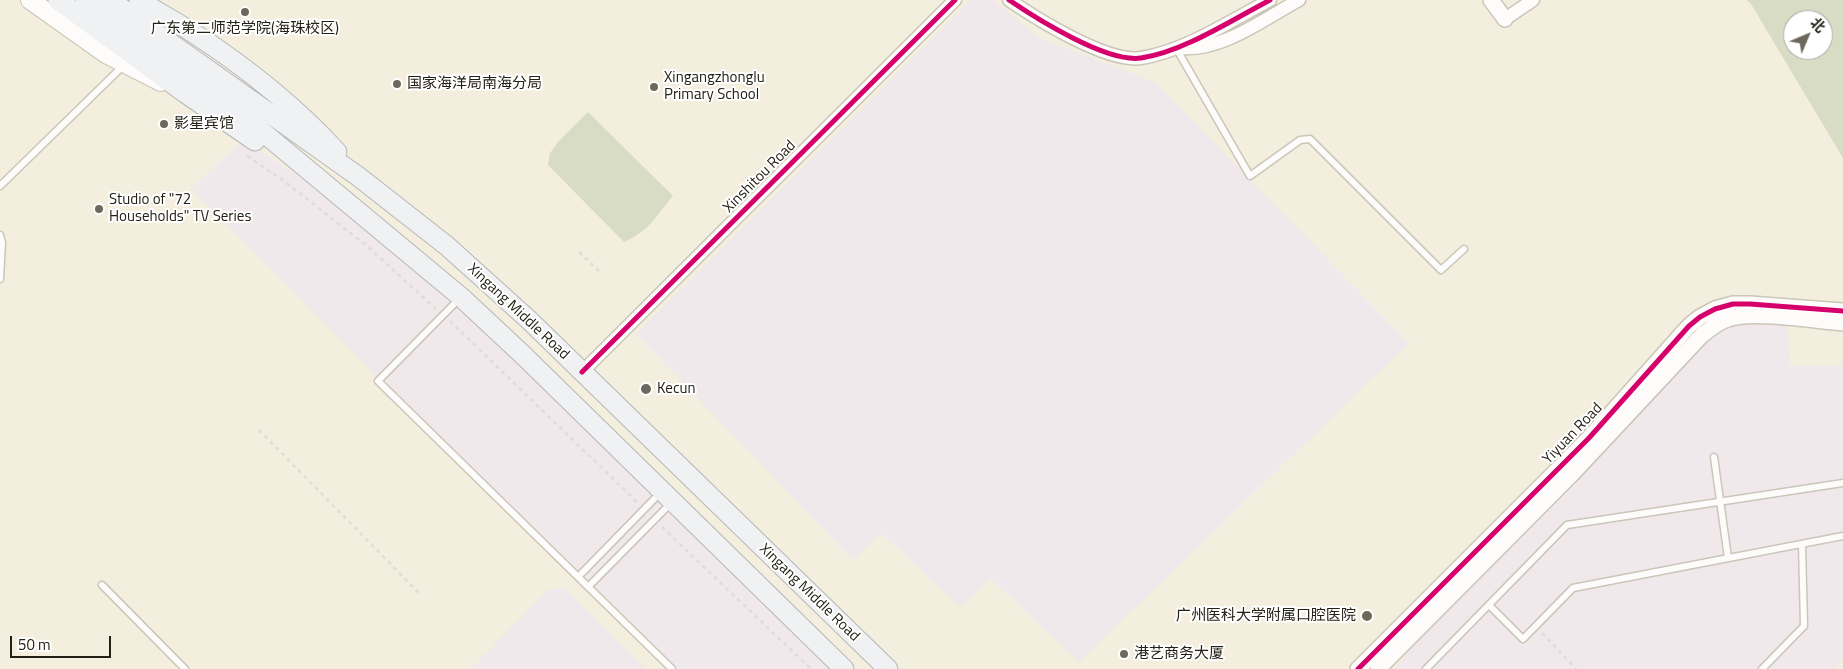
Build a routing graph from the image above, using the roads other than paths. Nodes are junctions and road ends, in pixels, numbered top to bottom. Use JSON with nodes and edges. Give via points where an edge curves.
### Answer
{"nodes":[{"id":1,"x":30,"y":0,"type":"edge"},
{"id":2,"x":58,"y":0,"type":"edge"},
{"id":3,"x":85,"y":0,"type":"edge"},
{"id":4,"x":110,"y":0,"type":"edge"},
{"id":5,"x":139,"y":0,"type":"edge"},
{"id":6,"x":157,"y":0,"type":"edge"},
{"id":7,"x":955,"y":0,"type":"edge"},
{"id":8,"x":1009,"y":0,"type":"edge"},
{"id":9,"x":1270,"y":0,"type":"edge"},
{"id":10,"x":1299,"y":0,"type":"edge"},
{"id":11,"x":1491,"y":0,"type":"edge"},
{"id":12,"x":1501,"y":0,"type":"edge"},
{"id":13,"x":1533,"y":0,"type":"edge"},
{"id":14,"x":1505,"y":18,"type":"junction"},
{"id":15,"x":194,"y":33,"type":"junction"},
{"id":16,"x":1176,"y":48,"type":"junction"},
{"id":17,"x":124,"y":64,"type":"junction"},
{"id":18,"x":185,"y":93,"type":"junction"},
{"id":19,"x":359,"y":177,"type":"junction"},
{"id":20,"x":0,"y":186,"type":"edge"},
{"id":21,"x":339,"y":197,"type":"junction"},
{"id":22,"x":0,"y":235,"type":"edge"},
{"id":23,"x":1464,"y":249,"type":"dead end"},
{"id":24,"x":0,"y":279,"type":"edge"},
{"id":25,"x":461,"y":297,"type":"junction"},
{"id":26,"x":1843,"y":311,"type":"edge"},
{"id":27,"x":1843,"y":323,"type":"edge"},
{"id":28,"x":582,"y":372,"type":"junction"},
{"id":29,"x":1714,"y":457,"type":"dead end"},
{"id":30,"x":1843,"y":483,"type":"edge"},
{"id":31,"x":667,"y":496,"type":"junction"},
{"id":32,"x":1720,"y":502,"type":"junction"},
{"id":33,"x":1843,"y":536,"type":"edge"},
{"id":34,"x":1802,"y":544,"type":"junction"},
{"id":35,"x":1728,"y":558,"type":"junction"},
{"id":36,"x":578,"y":578,"type":"junction"},
{"id":37,"x":102,"y":585,"type":"dead end"},
{"id":38,"x":588,"y":587,"type":"junction"},
{"id":39,"x":1489,"y":605,"type":"junction"},
{"id":40,"x":185,"y":669,"type":"edge"},
{"id":41,"x":672,"y":669,"type":"edge"},
{"id":42,"x":844,"y":669,"type":"edge"},
{"id":43,"x":888,"y":669,"type":"edge"},
{"id":44,"x":1358,"y":669,"type":"edge"},
{"id":45,"x":1378,"y":669,"type":"edge"},
{"id":46,"x":1426,"y":669,"type":"edge"},
{"id":47,"x":1762,"y":669,"type":"edge"}],
"edges":[{"from":1,"to":17,"type":"main road"},
{"from":2,"to":18,"type":"main road"},
{"from":3,"to":21,"type":"main road","name":"Xingang Middle Road","via":[[253,124]]},
{"from":4,"to":19,"type":"main road","name":"Xingang Middle Road"},
{"from":5,"to":15,"type":"main road"},
{"from":6,"to":15,"type":"main road"},
{"from":7,"to":28,"type":"street","name":"Xinshitou Road"},
{"from":8,"to":16,"type":"street","via":[[1046,23],[1124,58],[1140,58]]},
{"from":9,"to":16,"type":"street"},
{"from":10,"to":16,"type":"street","via":[[1223,42],[1190,49]]},
{"from":11,"to":14,"type":"street"},
{"from":12,"to":14,"type":"street"},
{"from":13,"to":14,"type":"street"},
{"from":15,"to":19,"type":"main road","via":[[284,100]]},
{"from":16,"to":23,"type":"lane","via":[[1250,176],[1300,140],[1310,139],[1441,270]]},
{"from":17,"to":18,"type":"main road"},
{"from":17,"to":20,"type":"lane"},
{"from":18,"to":21,"type":"main road"},
{"from":19,"to":28,"type":"main road","name":"Xingang Middle Road","via":[[481,276]]},
{"from":21,"to":25,"type":"main road","name":"Xingang Middle Road"},
{"from":22,"to":24,"type":"lane"},
{"from":25,"to":31,"type":"main road","name":"Xingang Middle Road"},
{"from":25,"to":36,"type":"lane","via":[[378,381]]},
{"from":26,"to":44,"type":"street","name":"Yiyuan Road","via":[[1733,304],[1715,309],[1696,321],[1582,444]]},
{"from":27,"to":45,"type":"street","name":"Yiyuan Road","via":[[1746,315],[1716,324]]},
{"from":28,"to":43,"type":"main road","name":"Xingang Middle Road"},
{"from":29,"to":32,"type":"lane"},
{"from":30,"to":32,"type":"lane"},
{"from":31,"to":36,"type":"lane","via":[[644,509]]},
{"from":31,"to":38,"type":"lane","via":[[655,520]]},
{"from":31,"to":42,"type":"main road","name":"Xingang Middle Road"},
{"from":32,"to":35,"type":"lane"},
{"from":32,"to":39,"type":"lane","via":[[1567,525]]},
{"from":33,"to":34,"type":"lane"},
{"from":34,"to":35,"type":"lane"},
{"from":34,"to":47,"type":"lane","via":[[1804,626]]},
{"from":35,"to":39,"type":"lane","via":[[1573,588],[1523,640]]},
{"from":36,"to":38,"type":"lane"},
{"from":37,"to":40,"type":"lane"},
{"from":38,"to":41,"type":"lane"},
{"from":39,"to":46,"type":"lane"}]}
